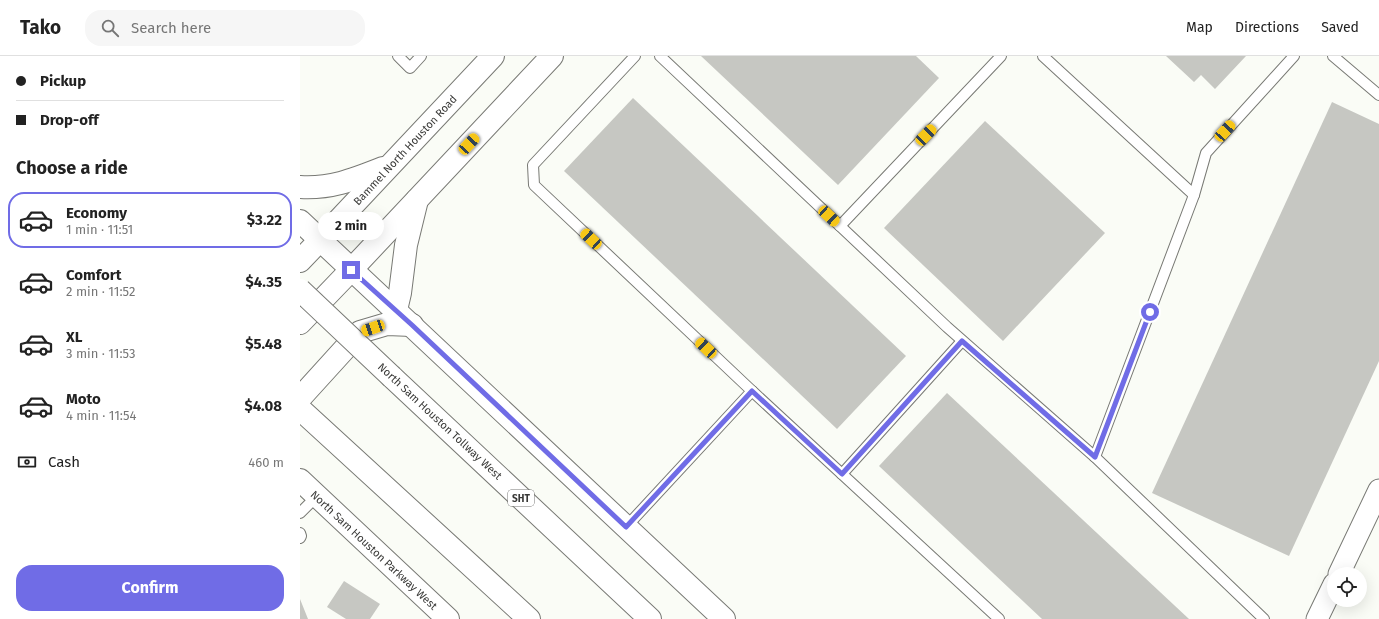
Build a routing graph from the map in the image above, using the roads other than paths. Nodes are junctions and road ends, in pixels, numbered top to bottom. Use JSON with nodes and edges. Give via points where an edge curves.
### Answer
{"nodes":[{"id":1,"x":398,"y":56,"type":"edge"},
{"id":2,"x":421,"y":56,"type":"edge"},
{"id":3,"x":492,"y":56,"type":"edge"},
{"id":4,"x":552,"y":56,"type":"edge"},
{"id":5,"x":636,"y":56,"type":"edge"},
{"id":6,"x":660,"y":56,"type":"edge"},
{"id":7,"x":1002,"y":56,"type":"edge"},
{"id":8,"x":1043,"y":56,"type":"edge"},
{"id":9,"x":1294,"y":56,"type":"edge"},
{"id":10,"x":1333,"y":56,"type":"edge"},
{"id":11,"x":1379,"y":95,"type":"edge"},
{"id":12,"x":390,"y":165,"type":"junction"},
{"id":13,"x":300,"y":187,"type":"edge"},
{"id":14,"x":1194,"y":195,"type":"junction"},
{"id":15,"x":417,"y":199,"type":"junction"},
{"id":16,"x":300,"y":221,"type":"edge"},
{"id":17,"x":840,"y":226,"type":"junction"},
{"id":18,"x":320,"y":240,"type":"junction"},
{"id":19,"x":300,"y":261,"type":"edge"},
{"id":20,"x":351,"y":270,"type":"junction"},
{"id":21,"x":300,"y":290,"type":"edge"},
{"id":22,"x":396,"y":310,"type":"junction"},
{"id":23,"x":300,"y":323,"type":"edge"},
{"id":24,"x":412,"y":325,"type":"junction"},
{"id":25,"x":962,"y":341,"type":"junction"},
{"id":26,"x":752,"y":391,"type":"junction"},
{"id":27,"x":300,"y":398,"type":"edge"},
{"id":28,"x":300,"y":409,"type":"edge"},
{"id":29,"x":1095,"y":457,"type":"junction"},
{"id":30,"x":842,"y":474,"type":"junction"},
{"id":31,"x":300,"y":480,"type":"edge"},
{"id":32,"x":1379,"y":490,"type":"edge"},
{"id":33,"x":317,"y":496,"type":"junction"},
{"id":34,"x":300,"y":514,"type":"edge"},
{"id":35,"x":626,"y":527,"type":"junction"},
{"id":36,"x":300,"y":534,"type":"edge"},
{"id":37,"x":300,"y":538,"type":"edge"},
{"id":38,"x":1342,"y":567,"type":"edge"},
{"id":39,"x":1327,"y":598,"type":"edge"},
{"id":40,"x":448,"y":619,"type":"edge"},
{"id":41,"x":529,"y":619,"type":"edge"},
{"id":42,"x":650,"y":619,"type":"edge"},
{"id":43,"x":724,"y":619,"type":"edge"},
{"id":44,"x":1000,"y":619,"type":"edge"},
{"id":45,"x":1264,"y":619,"type":"edge"},
{"id":46,"x":1317,"y":619,"type":"edge"}],
"edges":[{"from":1,"to":2,"type":"lane","via":[[410,68]]},
{"from":3,"to":12,"type":"main road","name":"Bammel North Houston Road"},
{"from":4,"to":15,"type":"main road"},
{"from":5,"to":26,"type":"lane","via":[[534,165],[534,185]]},
{"from":6,"to":17,"type":"lane"},
{"from":7,"to":17,"type":"lane"},
{"from":8,"to":14,"type":"lane"},
{"from":9,"to":14,"type":"lane","via":[[1206,153]]},
{"from":10,"to":11,"type":"lane"},
{"from":12,"to":13,"type":"main road","via":[[344,183],[316,188]]},
{"from":12,"to":18,"type":"main road","name":"Bammel North Houston Road"},
{"from":14,"to":29,"type":"lane"},
{"from":15,"to":20,"type":"main road"},
{"from":15,"to":22,"type":"main road","via":[[406,245]]},
{"from":16,"to":18,"type":"main road"},
{"from":17,"to":25,"type":"lane"},
{"from":18,"to":19,"type":"main road","name":"Bammel North Houston Road"},
{"from":18,"to":20,"type":"main road"},
{"from":20,"to":22,"type":"main road"},
{"from":20,"to":23,"type":"main road"},
{"from":21,"to":42,"type":"main road","name":"North Sam Houston Tollway West","number":"SHT","bridge":true},
{"from":22,"to":24,"type":"main road"},
{"from":24,"to":27,"type":"main road","via":[[387,324],[360,332]]},
{"from":24,"to":35,"type":"main road"},
{"from":25,"to":29,"type":"lane"},
{"from":25,"to":30,"type":"lane"},
{"from":26,"to":30,"type":"lane"},
{"from":26,"to":35,"type":"lane"},
{"from":28,"to":41,"type":"main road"},
{"from":29,"to":45,"type":"lane"},
{"from":30,"to":44,"type":"lane"},
{"from":31,"to":33,"type":"main road","name":"North Sam Houston Parkway West"},
{"from":32,"to":38,"type":"street"},
{"from":33,"to":34,"type":"lane"},
{"from":33,"to":40,"type":"main road","name":"North Sam Houston Parkway West"},
{"from":35,"to":43,"type":"main road"},
{"from":36,"to":37,"type":"lane"},
{"from":39,"to":46,"type":"street"}]}
